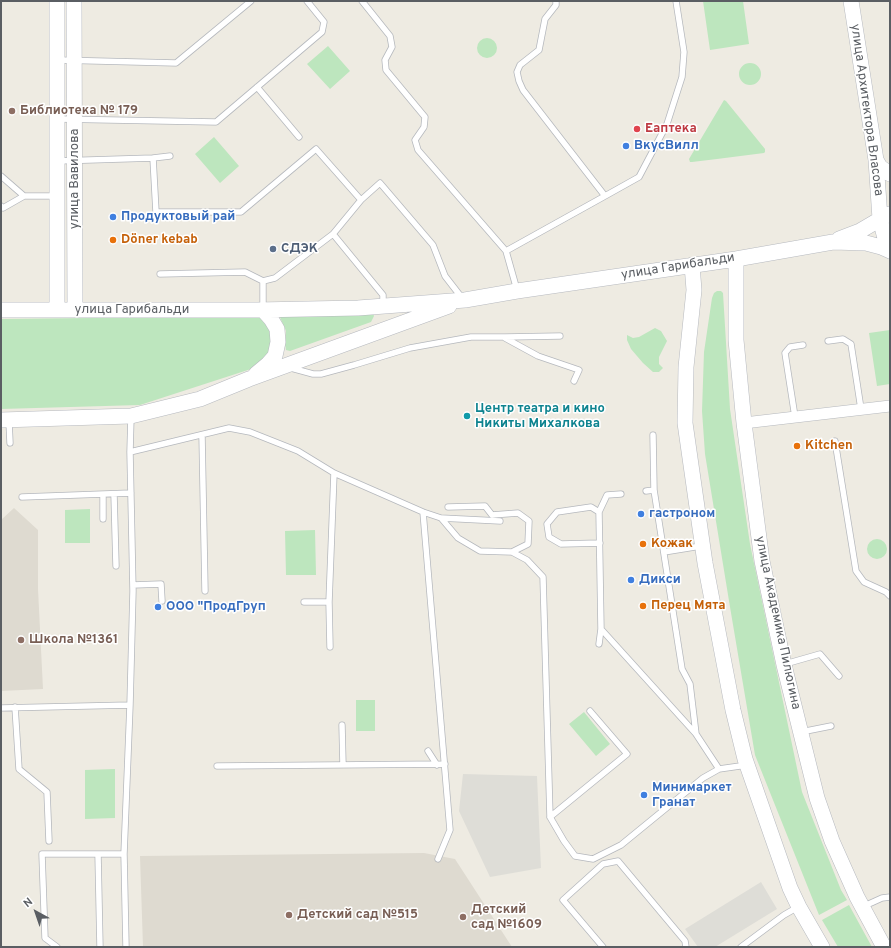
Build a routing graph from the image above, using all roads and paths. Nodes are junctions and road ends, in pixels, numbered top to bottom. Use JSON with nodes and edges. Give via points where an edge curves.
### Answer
{"nodes":[{"id":1,"x":57,"y":1,"type":"edge"},
{"id":2,"x":74,"y":1,"type":"edge"},
{"id":3,"x":251,"y":1,"type":"edge"},
{"id":4,"x":307,"y":1,"type":"edge"},
{"id":5,"x":362,"y":1,"type":"edge"},
{"id":6,"x":556,"y":1,"type":"edge"},
{"id":7,"x":676,"y":1,"type":"edge"},
{"id":8,"x":851,"y":1,"type":"edge"},
{"id":9,"x":57,"y":60,"type":"junction"},
{"id":10,"x":75,"y":60,"type":"junction"},
{"id":11,"x":256,"y":88,"type":"junction"},
{"id":12,"x":57,"y":119,"type":"junction"},
{"id":13,"x":75,"y":120,"type":"junction"},
{"id":14,"x":299,"y":137,"type":"dead end"},
{"id":15,"x":170,"y":156,"type":"dead end"},
{"id":16,"x":153,"y":158,"type":"junction"},
{"id":17,"x":876,"y":160,"type":"junction"},
{"id":18,"x":57,"y":161,"type":"junction"},
{"id":19,"x":75,"y":161,"type":"junction"},
{"id":20,"x":890,"y":174,"type":"edge"},
{"id":21,"x":1,"y":176,"type":"edge"},
{"id":22,"x":24,"y":196,"type":"junction"},
{"id":23,"x":57,"y":196,"type":"junction"},
{"id":24,"x":606,"y":196,"type":"junction"},
{"id":25,"x":361,"y":200,"type":"junction"},
{"id":26,"x":2,"y":208,"type":"edge"},
{"id":27,"x":885,"y":216,"type":"edge"},
{"id":28,"x":332,"y":234,"type":"junction"},
{"id":29,"x":833,"y":242,"type":"junction"},
{"id":30,"x":506,"y":251,"type":"junction"},
{"id":31,"x":890,"y":251,"type":"edge"},
{"id":32,"x":736,"y":259,"type":"junction"},
{"id":33,"x":692,"y":266,"type":"junction"},
{"id":34,"x":160,"y":274,"type":"dead end"},
{"id":35,"x":263,"y":281,"type":"junction"},
{"id":36,"x":517,"y":291,"type":"junction"},
{"id":37,"x":464,"y":300,"type":"junction"},
{"id":38,"x":383,"y":306,"type":"junction"},
{"id":39,"x":1,"y":310,"type":"edge"},
{"id":40,"x":57,"y":310,"type":"junction"},
{"id":41,"x":75,"y":310,"type":"junction"},
{"id":42,"x":263,"y":310,"type":"junction"},
{"id":43,"x":560,"y":336,"type":"dead end"},
{"id":44,"x":505,"y":338,"type":"junction"},
{"id":45,"x":828,"y":341,"type":"dead end"},
{"id":46,"x":803,"y":345,"type":"dead end"},
{"id":47,"x":285,"y":366,"type":"junction"},
{"id":48,"x":249,"y":380,"type":"junction"},
{"id":49,"x":574,"y":381,"type":"dead end"},
{"id":50,"x":890,"y":406,"type":"edge"},
{"id":51,"x":861,"y":409,"type":"junction"},
{"id":52,"x":131,"y":416,"type":"junction"},
{"id":53,"x":795,"y":417,"type":"junction"},
{"id":54,"x":5,"y":420,"type":"edge"},
{"id":55,"x":744,"y":423,"type":"junction"},
{"id":56,"x":202,"y":435,"type":"junction"},
{"id":57,"x":653,"y":435,"type":"dead end"},
{"id":58,"x":835,"y":442,"type":"dead end"},
{"id":59,"x":10,"y":443,"type":"dead end"},
{"id":60,"x":130,"y":452,"type":"junction"},
{"id":61,"x":334,"y":473,"type":"junction"},
{"id":62,"x":654,"y":490,"type":"junction"},
{"id":63,"x":646,"y":491,"type":"dead end"},
{"id":64,"x":131,"y":493,"type":"junction"},
{"id":65,"x":103,"y":494,"type":"junction"},
{"id":66,"x":114,"y":494,"type":"junction"},
{"id":67,"x":621,"y":494,"type":"dead end"},
{"id":68,"x":22,"y":497,"type":"dead end"},
{"id":69,"x":448,"y":507,"type":"dead end"},
{"id":70,"x":423,"y":512,"type":"junction"},
{"id":71,"x":599,"y":512,"type":"junction"},
{"id":72,"x":441,"y":518,"type":"junction"},
{"id":73,"x":103,"y":519,"type":"dead end"},
{"id":74,"x":500,"y":521,"type":"dead end"},
{"id":75,"x":600,"y":543,"type":"junction"},
{"id":76,"x":702,"y":546,"type":"junction"},
{"id":77,"x":512,"y":552,"type":"junction"},
{"id":78,"x":664,"y":552,"type":"junction"},
{"id":79,"x":116,"y":566,"type":"dead end"},
{"id":80,"x":133,"y":585,"type":"junction"},
{"id":81,"x":205,"y":592,"type":"dead end"},
{"id":82,"x":890,"y":596,"type":"edge"},
{"id":83,"x":162,"y":601,"type":"dead end"},
{"id":84,"x":329,"y":602,"type":"junction"},
{"id":85,"x":308,"y":609,"type":"dead end"},
{"id":86,"x":601,"y":629,"type":"junction"},
{"id":87,"x":599,"y":644,"type":"dead end"},
{"id":88,"x":330,"y":646,"type":"dead end"},
{"id":89,"x":784,"y":665,"type":"junction"},
{"id":90,"x":839,"y":676,"type":"dead end"},
{"id":91,"x":130,"y":705,"type":"junction"},
{"id":92,"x":15,"y":707,"type":"junction"},
{"id":93,"x":1,"y":708,"type":"edge"},
{"id":94,"x":590,"y":711,"type":"dead end"},
{"id":95,"x":342,"y":725,"type":"dead end"},
{"id":96,"x":831,"y":726,"type":"dead end"},
{"id":97,"x":801,"y":733,"type":"junction"},
{"id":98,"x":696,"y":734,"type":"junction"},
{"id":99,"x":428,"y":751,"type":"dead end"},
{"id":100,"x":445,"y":764,"type":"junction"},
{"id":101,"x":343,"y":765,"type":"junction"},
{"id":102,"x":437,"y":765,"type":"junction"},
{"id":103,"x":747,"y":765,"type":"junction"},
{"id":104,"x":217,"y":766,"type":"dead end"},
{"id":105,"x":718,"y":769,"type":"junction"},
{"id":106,"x":550,"y":817,"type":"junction"},
{"id":107,"x":49,"y":841,"type":"dead end"},
{"id":108,"x":98,"y":854,"type":"junction"},
{"id":109,"x":124,"y":854,"type":"junction"},
{"id":110,"x":438,"y":859,"type":"dead end"},
{"id":111,"x":890,"y":897,"type":"edge"},
{"id":112,"x":799,"y":907,"type":"junction"},
{"id":113,"x":862,"y":907,"type":"junction"},
{"id":114,"x":883,"y":942,"type":"edge"},
{"id":115,"x":57,"y":947,"type":"edge"},
{"id":116,"x":100,"y":947,"type":"edge"},
{"id":117,"x":126,"y":947,"type":"edge"},
{"id":118,"x":603,"y":947,"type":"edge"},
{"id":119,"x":686,"y":947,"type":"edge"},
{"id":120,"x":741,"y":947,"type":"edge"},
{"id":121,"x":822,"y":947,"type":"edge"}],
"edges":[{"from":1,"to":9,"type":"street","name":"улица Вавилова"},
{"from":2,"to":10,"type":"street","name":"улица Вавилова"},
{"from":3,"to":10,"type":"lane","via":[[176,63]]},
{"from":4,"to":11,"type":"lane","via":[[324,22],[322,32]]},
{"from":5,"to":30,"type":"lane","via":[[390,36],[392,48],[386,60],[386,70],[425,117],[424,127],[415,140],[418,150]]},
{"from":6,"to":24,"type":"lane","via":[[556,5],[545,19],[539,50],[520,65],[519,81],[523,90]]},
{"from":7,"to":24,"type":"lane","via":[[684,52],[682,77],[667,124],[639,177]]},
{"from":8,"to":17,"type":"street","name":"улица Архитектора Власова"},
{"from":9,"to":10,"type":"lane"},
{"from":9,"to":12,"type":"street","name":"улица Вавилова"},
{"from":10,"to":13,"type":"street","name":"улица Вавилова"},
{"from":11,"to":13,"type":"lane","via":[[216,122]]},
{"from":11,"to":14,"type":"lane"},
{"from":12,"to":13,"type":"lane"},
{"from":12,"to":18,"type":"street","name":"улица Вавилова"},
{"from":13,"to":19,"type":"street","name":"улица Вавилова"},
{"from":15,"to":16,"type":"lane"},
{"from":16,"to":19,"type":"lane"},
{"from":16,"to":25,"type":"lane","via":[[156,212],[241,212],[316,149]]},
{"from":17,"to":20,"type":"street","via":[[880,167]]},
{"from":17,"to":27,"type":"street","name":"улица Архитектора Власова"},
{"from":18,"to":19,"type":"lane"},
{"from":18,"to":23,"type":"street","name":"улица Вавилова"},
{"from":19,"to":41,"type":"street","name":"улица Вавилова"},
{"from":21,"to":22,"type":"lane"},
{"from":22,"to":23,"type":"lane"},
{"from":22,"to":26,"type":"lane"},
{"from":23,"to":40,"type":"street","name":"улица Вавилова"},
{"from":24,"to":30,"type":"lane"},
{"from":25,"to":28,"type":"lane"},
{"from":25,"to":37,"type":"lane","via":[[380,183],[433,245],[445,276]]},
{"from":27,"to":29,"type":"street"},
{"from":27,"to":31,"type":"street","name":"улица Архитектора Власова","via":[[886,242]]},
{"from":28,"to":35,"type":"lane","via":[[275,278]]},
{"from":28,"to":38,"type":"lane","via":[[383,295]]},
{"from":29,"to":31,"type":"street","name":"улица Гарибальди","via":[[866,243]]},
{"from":29,"to":32,"type":"street","name":"улица Гарибальди"},
{"from":30,"to":36,"type":"lane"},
{"from":32,"to":33,"type":"street","name":"улица Гарибальди"},
{"from":32,"to":55,"type":"street","name":"улица Академика Пилюгина","via":[[736,340]]},
{"from":33,"to":36,"type":"street","name":"улица Гарибальди"},
{"from":33,"to":76,"type":"street","via":[[694,290],[686,367],[685,423]]},
{"from":34,"to":35,"type":"lane","via":[[245,272]]},
{"from":35,"to":42,"type":"lane"},
{"from":36,"to":37,"type":"street","name":"улица Гарибальди"},
{"from":37,"to":38,"type":"street","name":"улица Гарибальди"},
{"from":37,"to":47,"type":"street","name":"улица Гарибальди"},
{"from":38,"to":42,"type":"street","name":"улица Гарибальди"},
{"from":39,"to":40,"type":"street","name":"улица Гарибальди"},
{"from":40,"to":41,"type":"street","name":"улица Гарибальди"},
{"from":41,"to":42,"type":"street","name":"улица Гарибальди"},
{"from":42,"to":48,"type":"street","name":"улица Гарибальди","via":[[277,329],[278,342],[275,356]]},
{"from":43,"to":44,"type":"lane"},
{"from":44,"to":47,"type":"lane","via":[[471,337],[410,348],[321,374]]},
{"from":44,"to":49,"type":"lane","via":[[538,356],[579,370]]},
{"from":45,"to":51,"type":"lane","via":[[843,338],[850,344]]},
{"from":46,"to":53,"type":"lane","via":[[790,347],[785,353]]},
{"from":47,"to":48,"type":"street","name":"улица Гарибальди"},
{"from":48,"to":52,"type":"street","name":"улица Гарибальди","via":[[200,399]]},
{"from":50,"to":51,"type":"street"},
{"from":51,"to":53,"type":"street"},
{"from":52,"to":54,"type":"street","name":"улица Гарибальди"},
{"from":52,"to":60,"type":"lane"},
{"from":53,"to":55,"type":"street"},
{"from":54,"to":59,"type":"lane"},
{"from":55,"to":89,"type":"street","name":"улица Академика Пилюгина","via":[[762,561]]},
{"from":56,"to":60,"type":"lane"},
{"from":56,"to":61,"type":"lane","via":[[229,428],[250,432],[298,451]]},
{"from":56,"to":81,"type":"lane"},
{"from":57,"to":62,"type":"lane"},
{"from":58,"to":82,"type":"lane","via":[[856,572],[864,582]]},
{"from":60,"to":64,"type":"lane"},
{"from":61,"to":70,"type":"lane"},
{"from":61,"to":84,"type":"lane"},
{"from":62,"to":63,"type":"lane"},
{"from":62,"to":78,"type":"lane"},
{"from":64,"to":66,"type":"lane"},
{"from":64,"to":80,"type":"lane"},
{"from":65,"to":66,"type":"lane"},
{"from":65,"to":68,"type":"lane"},
{"from":65,"to":73,"type":"lane"},
{"from":66,"to":79,"type":"lane"},
{"from":67,"to":71,"type":"lane","via":[[607,495]]},
{"from":69,"to":77,"type":"lane","via":[[485,506],[492,515],[518,513],[529,522],[528,544]]},
{"from":70,"to":72,"type":"lane"},
{"from":70,"to":100,"type":"lane"},
{"from":71,"to":75,"type":"lane"},
{"from":71,"to":75,"type":"lane","via":[[591,507],[556,512],[547,524],[549,537],[561,544]]},
{"from":72,"to":74,"type":"lane"},
{"from":72,"to":77,"type":"lane","via":[[458,538],[480,551]]},
{"from":75,"to":86,"type":"lane"},
{"from":76,"to":78,"type":"lane"},
{"from":76,"to":103,"type":"street","via":[[733,710]]},
{"from":77,"to":106,"type":"lane","via":[[527,560],[543,577]]},
{"from":78,"to":98,"type":"lane","via":[[682,669],[690,684]]},
{"from":80,"to":83,"type":"lane","via":[[161,584]]},
{"from":80,"to":91,"type":"lane"},
{"from":84,"to":85,"type":"lane","via":[[306,602]]},
{"from":84,"to":88,"type":"lane"},
{"from":86,"to":87,"type":"lane"},
{"from":86,"to":98,"type":"lane"},
{"from":89,"to":90,"type":"lane","via":[[820,654]]},
{"from":89,"to":97,"type":"street","name":"улица Академика Пилюгина"},
{"from":91,"to":92,"type":"lane"},
{"from":91,"to":109,"type":"lane"},
{"from":92,"to":93,"type":"lane"},
{"from":92,"to":107,"type":"lane","via":[[19,769],[47,792]]},
{"from":94,"to":106,"type":"lane","via":[[627,754]]},
{"from":95,"to":101,"type":"lane"},
{"from":96,"to":97,"type":"lane"},
{"from":97,"to":113,"type":"street","name":"улица Академика Пилюгина","via":[[817,798],[832,841]]},
{"from":98,"to":105,"type":"lane"},
{"from":99,"to":102,"type":"lane"},
{"from":100,"to":102,"type":"lane"},
{"from":100,"to":110,"type":"lane","via":[[450,830]]},
{"from":101,"to":102,"type":"lane"},
{"from":101,"to":104,"type":"lane"},
{"from":103,"to":105,"type":"lane"},
{"from":103,"to":112,"type":"street"},
{"from":105,"to":106,"type":"lane","via":[[703,778],[621,845],[593,859],[575,856]]},
{"from":108,"to":109,"type":"lane"},
{"from":108,"to":115,"type":"lane","via":[[42,854],[45,938]]},
{"from":108,"to":116,"type":"lane"},
{"from":109,"to":117,"type":"lane"},
{"from":111,"to":113,"type":"lane"},
{"from":112,"to":120,"type":"lane"},
{"from":112,"to":121,"type":"street"},
{"from":113,"to":114,"type":"street","name":"улица Академика Пилюгина"},
{"from":118,"to":119,"type":"lane","via":[[563,900],[603,864],[618,861],[685,941]]}]}
